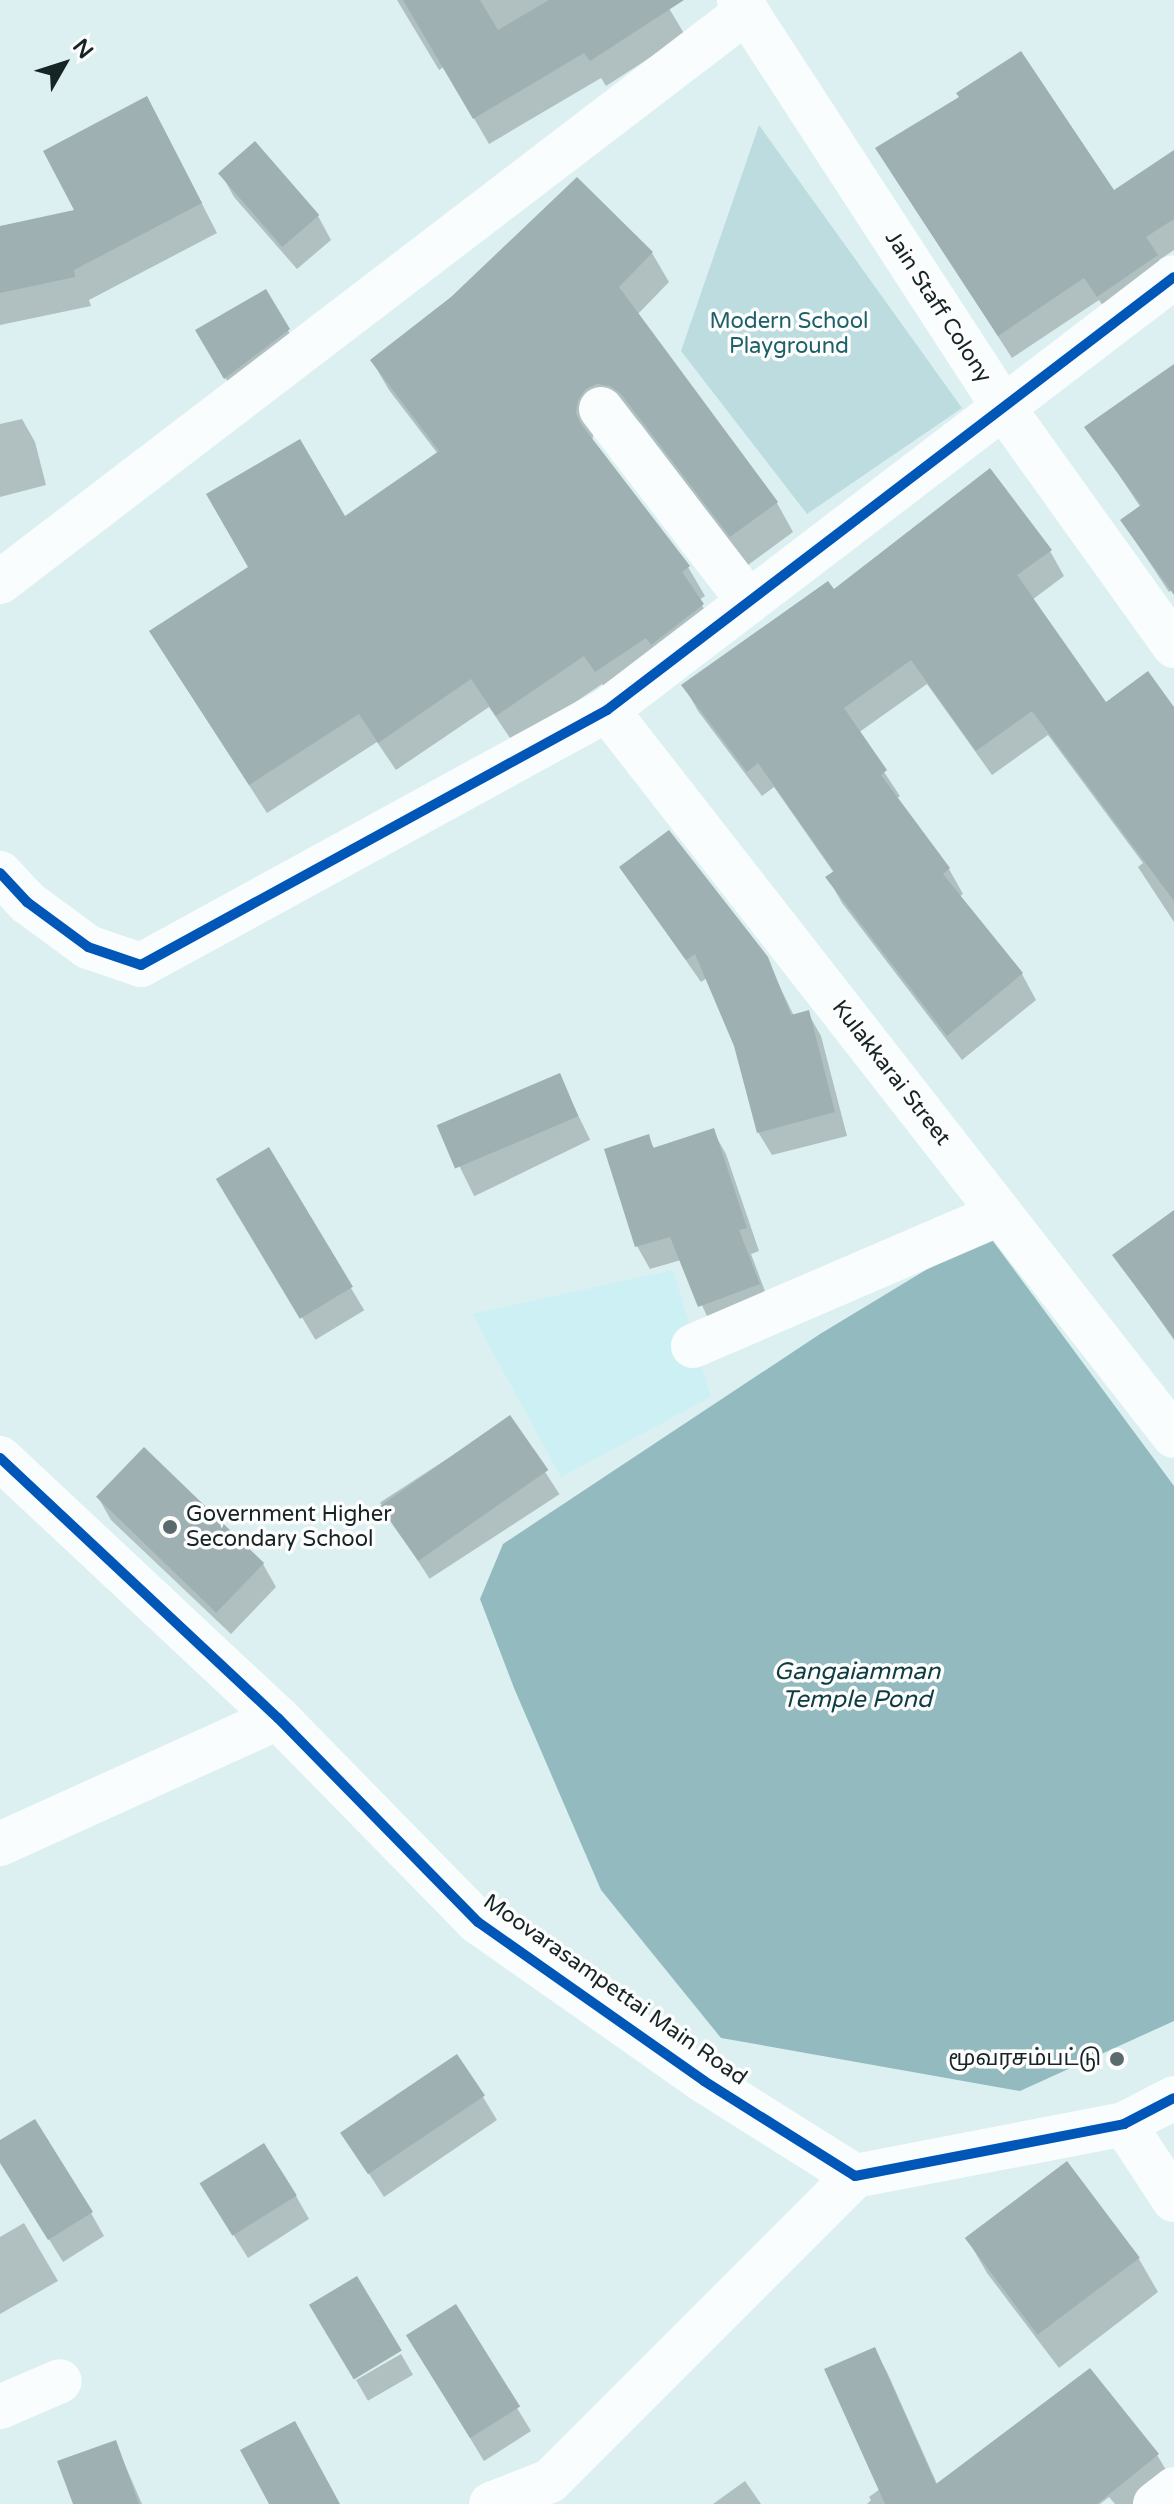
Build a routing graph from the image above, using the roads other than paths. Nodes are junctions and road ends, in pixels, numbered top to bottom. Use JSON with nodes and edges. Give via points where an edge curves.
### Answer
{"nodes":[{"id":1,"x":743,"y":6,"type":"edge"},
{"id":2,"x":1174,"y":277,"type":"edge"},
{"id":3,"x":1003,"y":407,"type":"junction"},
{"id":4,"x":601,"y":409,"type":"dead end"},
{"id":5,"x":0,"y":582,"type":"edge"},
{"id":6,"x":749,"y":602,"type":"junction"},
{"id":7,"x":1174,"y":646,"type":"edge"},
{"id":8,"x":607,"y":710,"type":"junction"},
{"id":9,"x":0,"y":873,"type":"edge"},
{"id":10,"x":1000,"y":1214,"type":"junction"},
{"id":11,"x":693,"y":1346,"type":"dead end"},
{"id":12,"x":1174,"y":1436,"type":"edge"},
{"id":13,"x":0,"y":1458,"type":"edge"},
{"id":14,"x":278,"y":1718,"type":"junction"},
{"id":15,"x":0,"y":1844,"type":"edge"},
{"id":16,"x":1174,"y":2098,"type":"edge"},
{"id":17,"x":1124,"y":2124,"type":"junction"},
{"id":18,"x":855,"y":2176,"type":"junction"},
{"id":19,"x":1174,"y":2200,"type":"edge"},
{"id":20,"x":60,"y":2381,"type":"dead end"},
{"id":21,"x":0,"y":2407,"type":"edge"},
{"id":22,"x":1174,"y":2489,"type":"edge"},
{"id":23,"x":558,"y":2492,"type":"edge"},
{"id":24,"x":491,"y":2504,"type":"edge"},
{"id":25,"x":1155,"y":2504,"type":"edge"}],
"edges":[{"from":1,"to":3,"type":"street","name":"Jain Staff Colony"},
{"from":1,"to":5,"type":"street"},
{"from":2,"to":3,"type":"street"},
{"from":3,"to":6,"type":"street"},
{"from":3,"to":7,"type":"street","name":"Jain Staff Colony"},
{"from":4,"to":6,"type":"street"},
{"from":6,"to":8,"type":"street"},
{"from":8,"to":9,"type":"street","via":[[141,965],[88,947],[27,902]]},
{"from":8,"to":10,"type":"street","name":"Kulakkarai Street"},
{"from":10,"to":11,"type":"street"},
{"from":10,"to":12,"type":"street","name":"Kulakkarai Street"},
{"from":13,"to":14,"type":"street","name":"Moovarasampettai Main Road"},
{"from":14,"to":15,"type":"street"},
{"from":14,"to":18,"type":"street","name":"Moovarasampettai Main Road","via":[[478,1922],[704,2081]]},
{"from":16,"to":17,"type":"street"},
{"from":17,"to":18,"type":"street"},
{"from":17,"to":19,"type":"street"},
{"from":18,"to":23,"type":"street"},
{"from":20,"to":21,"type":"street"},
{"from":22,"to":25,"type":"street"},
{"from":23,"to":24,"type":"street"}]}
